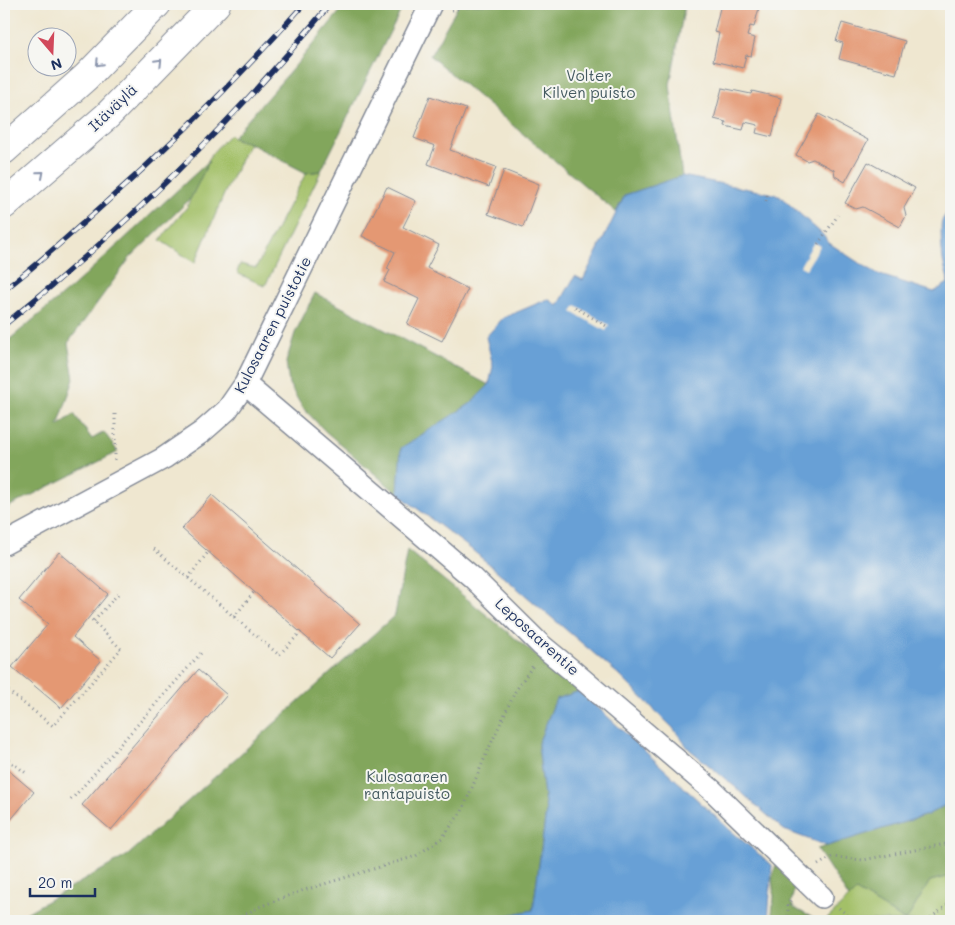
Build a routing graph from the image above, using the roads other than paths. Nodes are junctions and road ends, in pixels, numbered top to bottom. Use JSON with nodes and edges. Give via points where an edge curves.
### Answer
{"nodes":[{"id":1,"x":157,"y":4,"type":"edge"},
{"id":2,"x":216,"y":4,"type":"edge"},
{"id":3,"x":430,"y":6,"type":"edge"},
{"id":4,"x":4,"y":150,"type":"edge"},
{"id":5,"x":4,"y":205,"type":"edge"},
{"id":6,"x":245,"y":384,"type":"junction"},
{"id":7,"x":4,"y":544,"type":"edge"},
{"id":8,"x":822,"y":897,"type":"dead end"}],
"edges":[{"from":1,"to":4,"type":"highway","one_way":true,"via":[[86,77]]},
{"from":5,"to":2,"type":"highway","name":"Itäväylä","one_way":true,"via":[[107,116]]},
{"from":3,"to":6,"type":"street","name":"Kulosaaren puistotie"},
{"from":6,"to":7,"type":"street","name":"Kulosaaren puistotie","via":[[227,410],[164,458]]},
{"from":6,"to":8,"type":"street","name":"Leposaarentie","via":[[472,577],[541,645],[713,790]]}]}
